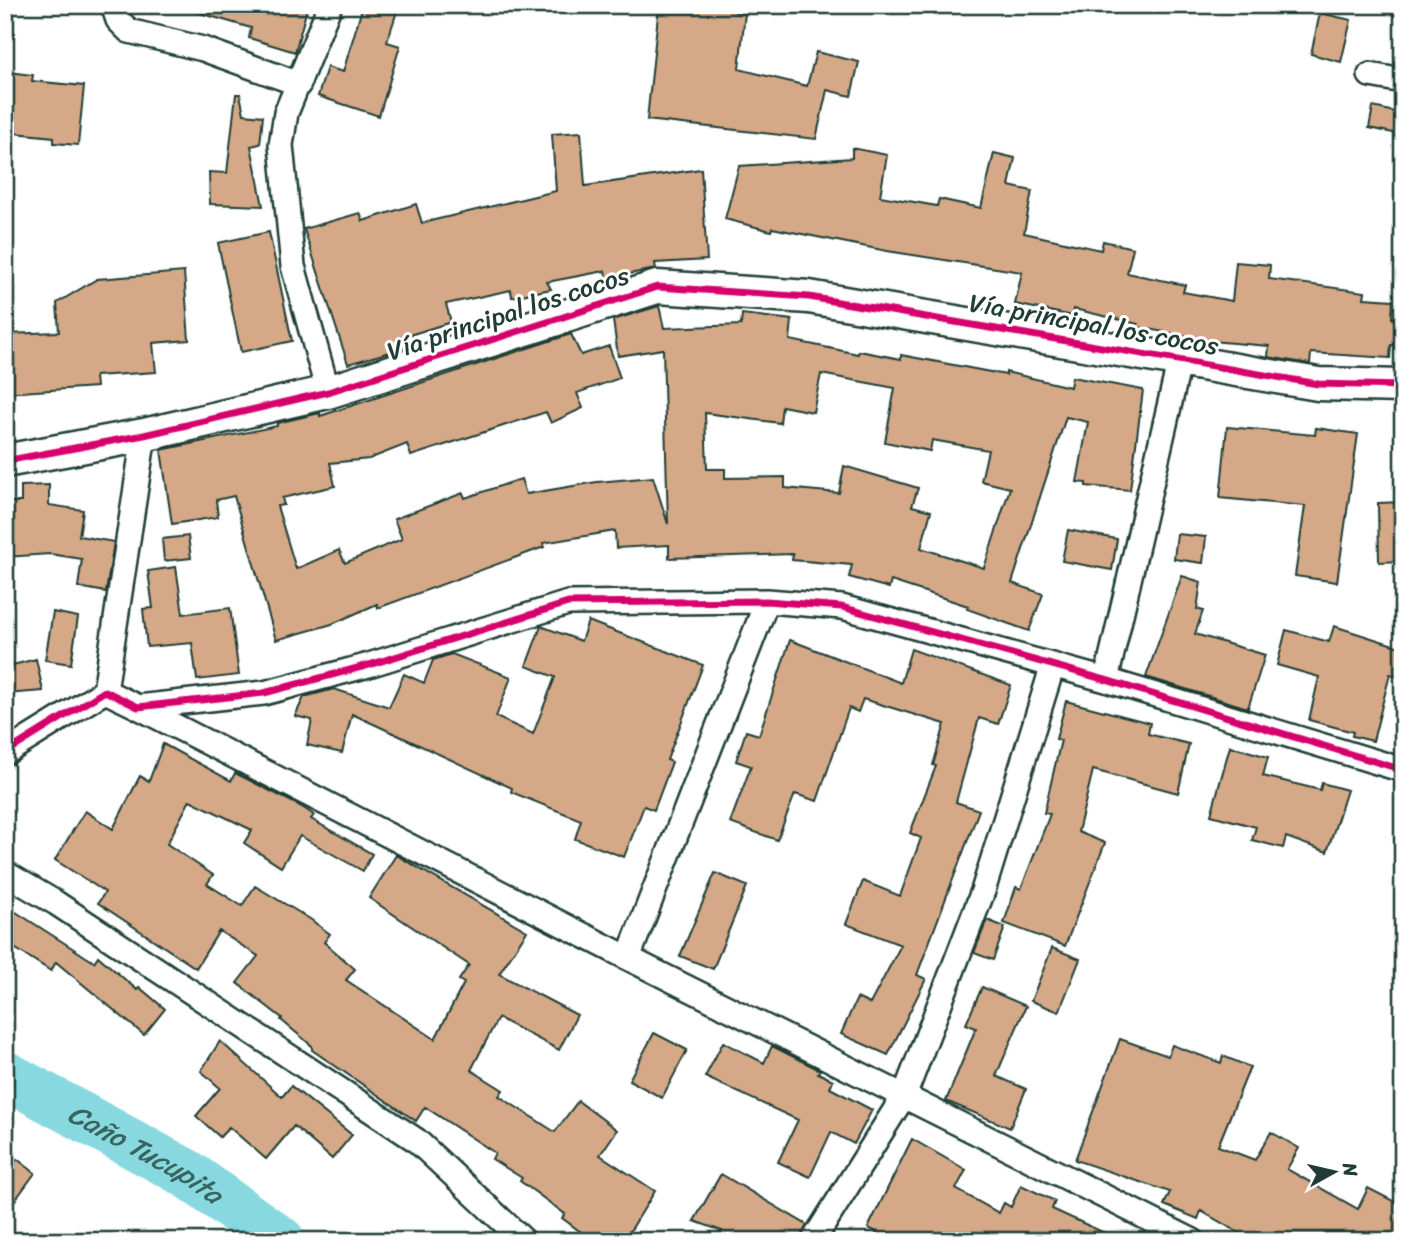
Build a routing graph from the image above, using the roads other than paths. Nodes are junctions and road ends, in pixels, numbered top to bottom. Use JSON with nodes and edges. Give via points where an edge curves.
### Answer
{"nodes":[{"id":1,"x":113,"y":5,"type":"edge"},
{"id":2,"x":330,"y":5,"type":"edge"},
{"id":3,"x":1370,"y":75,"type":"dead end"},
{"id":4,"x":1403,"y":81,"type":"edge"},
{"id":5,"x":299,"y":85,"type":"junction"},
{"id":6,"x":1180,"y":359,"type":"junction"},
{"id":7,"x":1403,"y":386,"type":"edge"},
{"id":8,"x":328,"y":392,"type":"junction"},
{"id":9,"x":144,"y":435,"type":"junction"},
{"id":10,"x":5,"y":461,"type":"edge"},
{"id":11,"x":767,"y":601,"type":"junction"},
{"id":12,"x":1053,"y":665,"type":"junction"},
{"id":13,"x":1106,"y":680,"type":"junction"},
{"id":14,"x":106,"y":691,"type":"junction"},
{"id":15,"x":138,"y":707,"type":"junction"},
{"id":16,"x":5,"y":752,"type":"edge"},
{"id":17,"x":1403,"y":770,"type":"edge"},
{"id":18,"x":5,"y":873,"type":"edge"},
{"id":19,"x":628,"y":958,"type":"junction"},
{"id":20,"x":905,"y":1094,"type":"junction"},
{"id":21,"x":524,"y":1241,"type":"edge"},
{"id":22,"x":813,"y":1241,"type":"edge"},
{"id":23,"x":1194,"y":1241,"type":"edge"}],
"edges":[{"from":1,"to":5,"type":"street","via":[[118,20],[129,31],[203,49]]},
{"from":2,"to":5,"type":"street"},
{"from":3,"to":4,"type":"street"},
{"from":5,"to":8,"type":"street","via":[[285,113],[281,145],[284,183],[293,267]]},
{"from":6,"to":7,"type":"street","name":"Vía principal los cocos","via":[[1318,384]]},
{"from":6,"to":8,"type":"street","name":"Vía principal los cocos","via":[[809,297],[657,287]]},
{"from":6,"to":13,"type":"street"},
{"from":8,"to":9,"type":"street","name":"Vía principal los cocos"},
{"from":9,"to":10,"type":"street","name":"Vía principal los cocos"},
{"from":9,"to":14,"type":"street"},
{"from":11,"to":12,"type":"street","via":[[842,607]]},
{"from":11,"to":15,"type":"street","via":[[568,603],[264,693]]},
{"from":11,"to":19,"type":"street"},
{"from":12,"to":13,"type":"street"},
{"from":12,"to":20,"type":"street","via":[[983,891]]},
{"from":13,"to":17,"type":"street"},
{"from":14,"to":15,"type":"street"},
{"from":14,"to":16,"type":"street"},
{"from":15,"to":19,"type":"street"},
{"from":18,"to":21,"type":"street","via":[[416,1140]]},
{"from":19,"to":20,"type":"street"},
{"from":20,"to":22,"type":"street"},
{"from":20,"to":23,"type":"street"}]}
